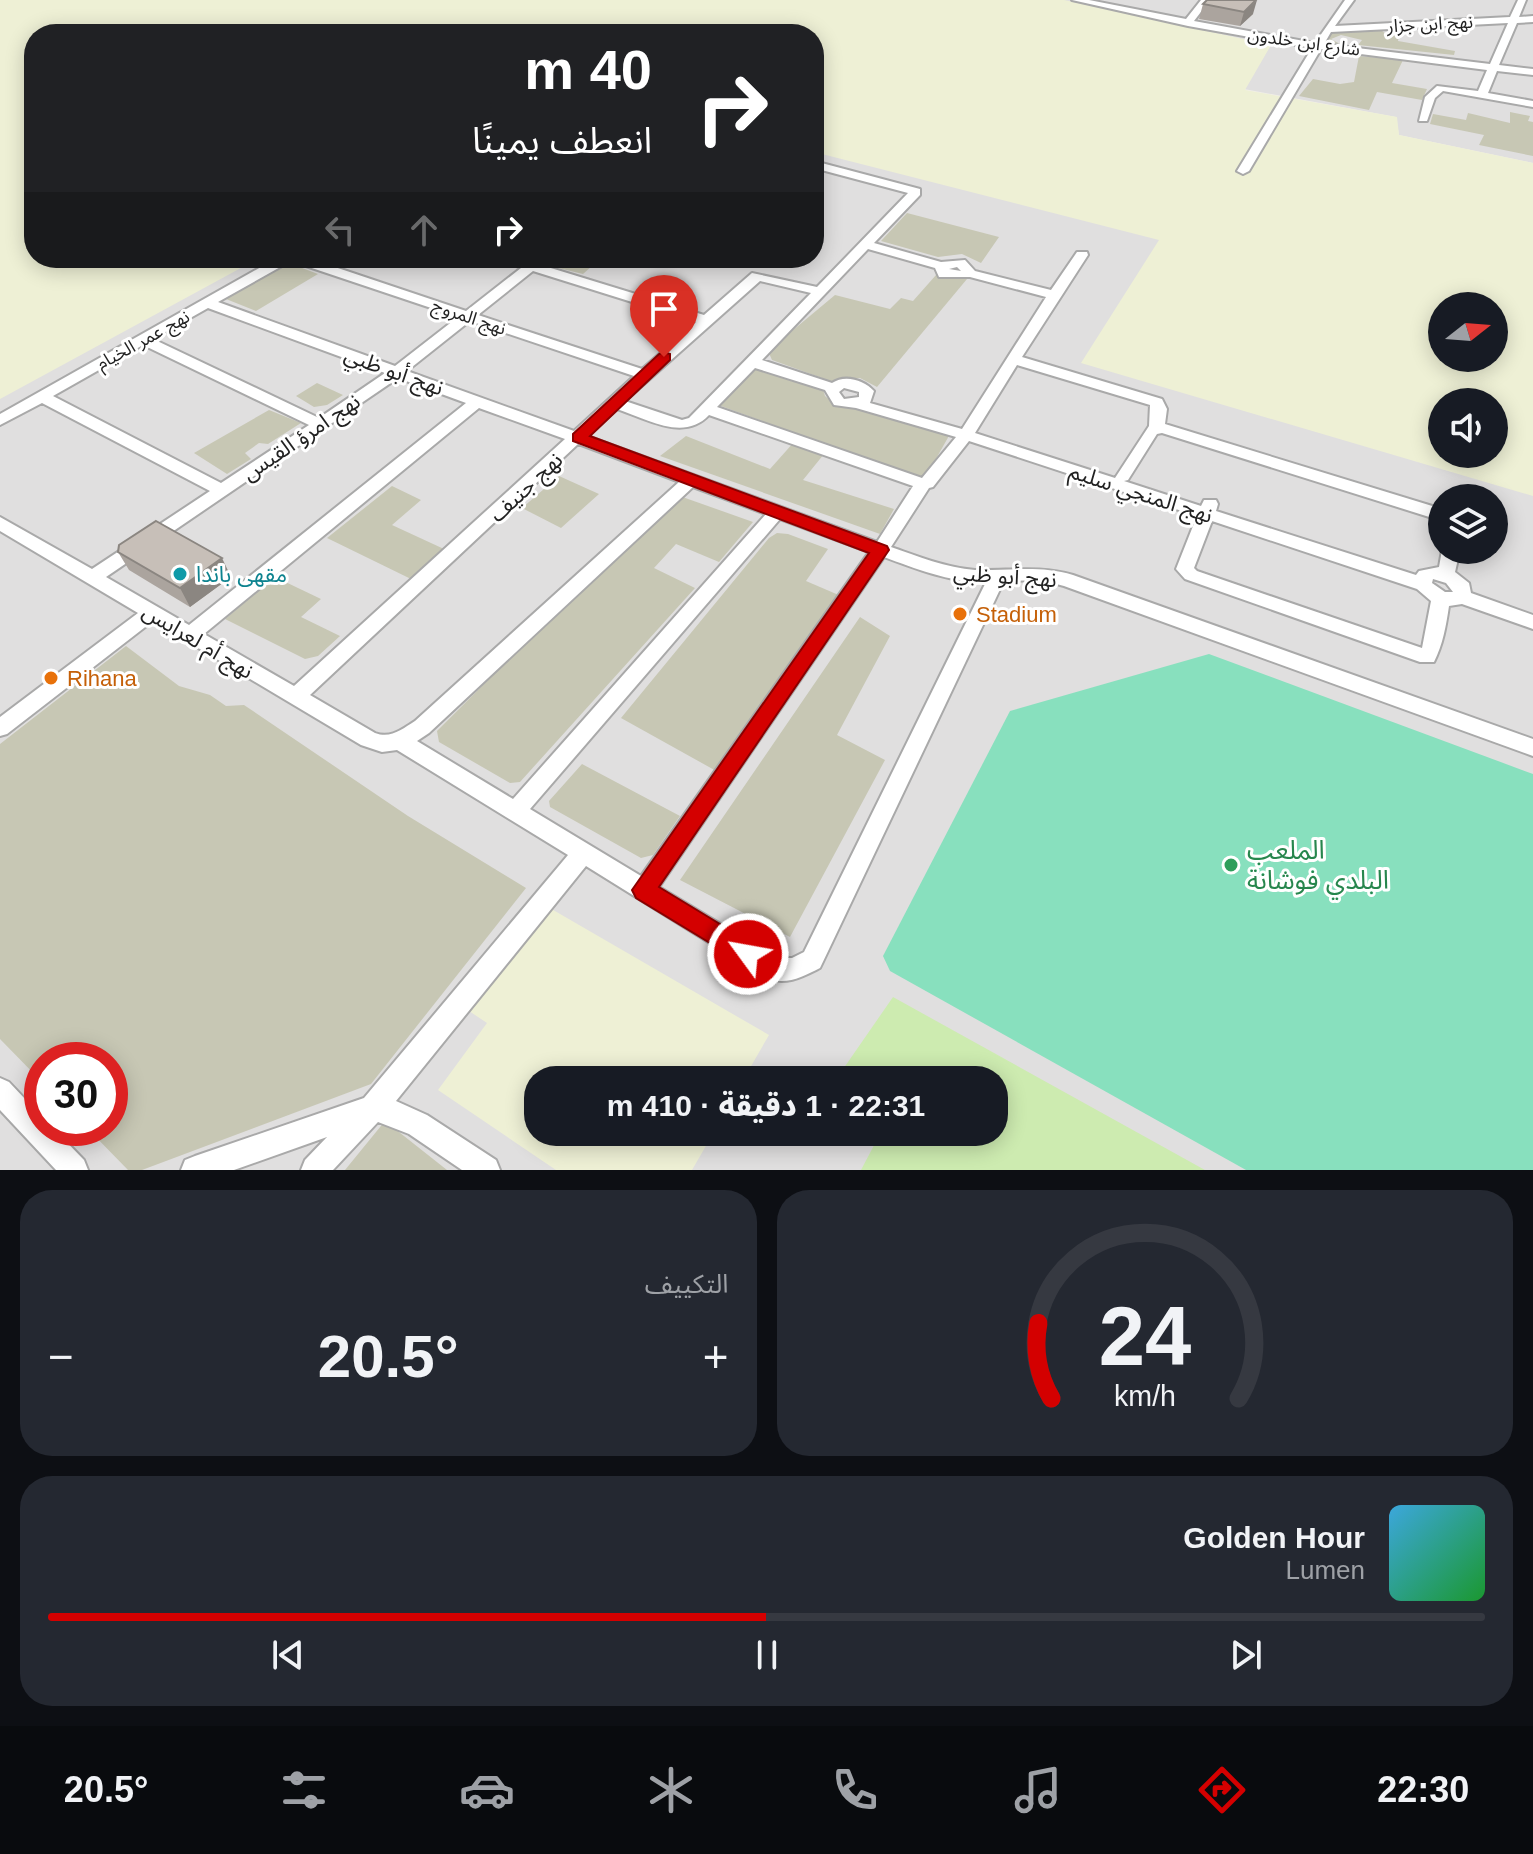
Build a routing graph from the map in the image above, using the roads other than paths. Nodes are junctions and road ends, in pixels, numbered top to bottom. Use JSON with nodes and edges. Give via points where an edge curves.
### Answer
{"nodes":[{"id":1,"x":1076,"y":0,"type":"edge"},
{"id":2,"x":1206,"y":0,"type":"edge"},
{"id":3,"x":1350,"y":0,"type":"edge"},
{"id":4,"x":1522,"y":0,"type":"edge"},
{"id":5,"x":1115,"y":4,"type":"edge"},
{"id":6,"x":1533,"y":19,"type":"edge"},
{"id":7,"x":1513,"y":20,"type":"junction"},
{"id":8,"x":1188,"y":23,"type":"junction"},
{"id":9,"x":1328,"y":29,"type":"junction"},
{"id":10,"x":1318,"y":47,"type":"junction"},
{"id":11,"x":1494,"y":65,"type":"junction"},
{"id":12,"x":1533,"y":72,"type":"edge"},
{"id":13,"x":1482,"y":94,"type":"junction"},
{"id":14,"x":1533,"y":104,"type":"edge"},
{"id":15,"x":1423,"y":119,"type":"dead end"},
{"id":16,"x":824,"y":167,"type":"edge"},
{"id":17,"x":1243,"y":171,"type":"dead end"},
{"id":18,"x":866,"y":245,"type":"junction"},
{"id":19,"x":1082,"y":255,"type":"dead end"},
{"id":20,"x":269,"y":268,"type":"edge"},
{"id":21,"x":324,"y":268,"type":"edge"},
{"id":22,"x":528,"y":268,"type":"edge"},
{"id":23,"x":553,"y":268,"type":"edge"},
{"id":24,"x":821,"y":292,"type":"junction"},
{"id":25,"x":1054,"y":295,"type":"junction"},
{"id":26,"x":208,"y":303,"type":"junction"},
{"id":27,"x":467,"y":317,"type":"junction"},
{"id":28,"x":705,"y":320,"type":"junction"},
{"id":29,"x":143,"y":340,"type":"junction"},
{"id":30,"x":1013,"y":359,"type":"junction"},
{"id":31,"x":752,"y":362,"type":"junction"},
{"id":32,"x":397,"y":372,"type":"junction"},
{"id":33,"x":644,"y":375,"type":"junction"},
{"id":34,"x":42,"y":397,"type":"junction"},
{"id":35,"x":478,"y":401,"type":"junction"},
{"id":36,"x":615,"y":403,"type":"junction"},
{"id":37,"x":707,"y":409,"type":"junction"},
{"id":38,"x":0,"y":420,"type":"edge"},
{"id":39,"x":320,"y":424,"type":"junction"},
{"id":40,"x":1157,"y":428,"type":"junction"},
{"id":41,"x":968,"y":431,"type":"junction"},
{"id":42,"x":579,"y":438,"type":"junction"},
{"id":43,"x":1122,"y":476,"type":"junction"},
{"id":44,"x":690,"y":481,"type":"junction"},
{"id":45,"x":923,"y":484,"type":"junction"},
{"id":46,"x":222,"y":490,"type":"junction"},
{"id":47,"x":1209,"y":510,"type":"junction"},
{"id":48,"x":1428,"y":511,"type":"edge"},
{"id":49,"x":776,"y":513,"type":"junction"},
{"id":50,"x":0,"y":523,"type":"edge"},
{"id":51,"x":880,"y":550,"type":"junction"},
{"id":52,"x":1448,"y":564,"type":"edge"},
{"id":53,"x":1446,"y":574,"type":"junction"},
{"id":54,"x":998,"y":575,"type":"junction"},
{"id":55,"x":92,"y":578,"type":"junction"},
{"id":56,"x":1424,"y":580,"type":"junction"},
{"id":57,"x":1462,"y":592,"type":"junction"},
{"id":58,"x":1441,"y":598,"type":"junction"},
{"id":59,"x":1533,"y":611,"type":"edge"},
{"id":60,"x":151,"y":613,"type":"junction"},
{"id":61,"x":1533,"y":622,"type":"edge"},
{"id":62,"x":189,"y":635,"type":"junction"},
{"id":63,"x":294,"y":698,"type":"junction"},
{"id":64,"x":0,"y":728,"type":"edge"},
{"id":65,"x":400,"y":741,"type":"junction"},
{"id":66,"x":1533,"y":748,"type":"edge"},
{"id":67,"x":514,"y":813,"type":"junction"},
{"id":68,"x":582,"y":854,"type":"junction"},
{"id":69,"x":644,"y":890,"type":"junction"},
{"id":70,"x":0,"y":1091,"type":"edge"},
{"id":71,"x":373,"y":1108,"type":"junction"},
{"id":72,"x":74,"y":1170,"type":"edge"},
{"id":73,"x":195,"y":1170,"type":"edge"},
{"id":74,"x":315,"y":1170,"type":"edge"},
{"id":75,"x":486,"y":1170,"type":"edge"}],
"edges":[{"from":1,"to":5,"type":"street","name":"شارع ابن خلدون"},
{"from":2,"to":8,"type":"street"},
{"from":3,"to":9,"type":"street"},
{"from":4,"to":7,"type":"street"},
{"from":5,"to":8,"type":"street","name":"شارع ابن خلدون"},
{"from":6,"to":7,"type":"street","name":"نهج ابن جزار"},
{"from":7,"to":9,"type":"street","name":"نهج ابن جزار"},
{"from":7,"to":11,"type":"street"},
{"from":8,"to":10,"type":"street","name":"شارع ابن خلدون"},
{"from":9,"to":10,"type":"street"},
{"from":10,"to":11,"type":"street","name":"شارع ابن خلدون"},
{"from":10,"to":17,"type":"street"},
{"from":11,"to":12,"type":"street","name":"شارع ابن خلدون"},
{"from":11,"to":13,"type":"street"},
{"from":13,"to":14,"type":"street"},
{"from":13,"to":15,"type":"street","via":[[1437,89]]},
{"from":16,"to":18,"type":"street","via":[[916,192]]},
{"from":18,"to":24,"type":"street"},
{"from":18,"to":25,"type":"street","via":[[941,266],[949,276],[968,273]]},
{"from":19,"to":25,"type":"street"},
{"from":20,"to":26,"type":"street","name":"نهج عمر الخيام"},
{"from":21,"to":27,"type":"street","name":"نهج المروج"},
{"from":22,"to":27,"type":"street","name":"نهج امرؤ القيس"},
{"from":23,"to":28,"type":"street"},
{"from":24,"to":28,"type":"street","name":"نهج جنيف","via":[[757,276]]},
{"from":24,"to":31,"type":"street"},
{"from":25,"to":30,"type":"street"},
{"from":26,"to":29,"type":"street","name":"نهج عمر الخيام"},
{"from":26,"to":32,"type":"street","name":"نهج أبو ظبي"},
{"from":27,"to":32,"type":"street","name":"نهج امرؤ القيس"},
{"from":27,"to":33,"type":"street","name":"نهج المروج"},
{"from":28,"to":33,"type":"street","name":"نهج جنيف"},
{"from":29,"to":34,"type":"street","name":"نهج عمر الخيام"},
{"from":29,"to":39,"type":"street"},
{"from":30,"to":40,"type":"street","via":[[1157,402]]},
{"from":30,"to":41,"type":"street"},
{"from":31,"to":37,"type":"street"},
{"from":31,"to":41,"type":"street","name":"نهج المنجي سليم","via":[[832,388],[831,396],[839,402],[862,399]]},
{"from":32,"to":35,"type":"street","name":"نهج أبو ظبي"},
{"from":32,"to":39,"type":"street","name":"نهج امرؤ القيس"},
{"from":33,"to":36,"type":"street","name":"نهج جنيف"},
{"from":34,"to":38,"type":"street","name":"نهج عمر الخيام"},
{"from":34,"to":46,"type":"street"},
{"from":35,"to":42,"type":"street","name":"نهج أبو ظبي"},
{"from":35,"to":62,"type":"street"},
{"from":36,"to":37,"type":"street","via":[[686,426]]},
{"from":36,"to":42,"type":"street","name":"نهج جنيف"},
{"from":37,"to":45,"type":"street"},
{"from":39,"to":46,"type":"street","name":"نهج امرؤ القيس"},
{"from":40,"to":43,"type":"street"},
{"from":40,"to":48,"type":"street"},
{"from":41,"to":43,"type":"street","name":"نهج المنجي سليم"},
{"from":41,"to":45,"type":"street"},
{"from":41,"to":47,"type":"street","name":"نهج المنجي سليم"},
{"from":42,"to":44,"type":"street","name":"نهج أبو ظبي"},
{"from":42,"to":63,"type":"street","name":"نهج جنيف"},
{"from":43,"to":47,"type":"street","name":"نهج المنجي سليم"},
{"from":44,"to":49,"type":"street","name":"نهج أبو ظبي"},
{"from":44,"to":65,"type":"street","via":[[422,727]]},
{"from":45,"to":51,"type":"street"},
{"from":46,"to":55,"type":"street","name":"نهج امرؤ القيس"},
{"from":47,"to":56,"type":"street","name":"نهج المنجي سليم"},
{"from":47,"to":58,"type":"street","via":[[1185,569],[1191,575],[1427,657]]},
{"from":49,"to":51,"type":"street","name":"نهج أبو ظبي"},
{"from":49,"to":67,"type":"street"},
{"from":50,"to":55,"type":"street","name":"نهج أم لعرايس"},
{"from":51,"to":54,"type":"street","name":"نهج أبو ظبي","via":[[952,574]]},
{"from":51,"to":69,"type":"street"},
{"from":52,"to":53,"type":"street"},
{"from":53,"to":56,"type":"street"},
{"from":53,"to":57,"type":"street"},
{"from":54,"to":66,"type":"street","name":"نهج أبو ظبي","via":[[1041,574],[1067,580]]},
{"from":54,"to":69,"type":"street","name":"نهج أم لعرايس","via":[[812,960],[794,969],[774,970]]},
{"from":55,"to":60,"type":"street","name":"نهج أم لعرايس"},
{"from":56,"to":58,"type":"street"},
{"from":57,"to":58,"type":"street"},
{"from":57,"to":59,"type":"street"},
{"from":57,"to":61,"type":"street"},
{"from":60,"to":62,"type":"street","name":"نهج أم لعرايس"},
{"from":60,"to":64,"type":"street"},
{"from":62,"to":63,"type":"street","name":"نهج أم لعرايس"},
{"from":63,"to":65,"type":"street","name":"نهج أم لعرايس","via":[[368,739],[382,744]]},
{"from":65,"to":67,"type":"street","name":"نهج أم لعرايس"},
{"from":67,"to":68,"type":"street","name":"نهج أم لعرايس"},
{"from":68,"to":69,"type":"street","name":"نهج أم لعرايس"},
{"from":68,"to":71,"type":"street"},
{"from":70,"to":72,"type":"street"},
{"from":71,"to":73,"type":"street"},
{"from":71,"to":74,"type":"street"},
{"from":71,"to":75,"type":"street","via":[[410,1118]]}]}
